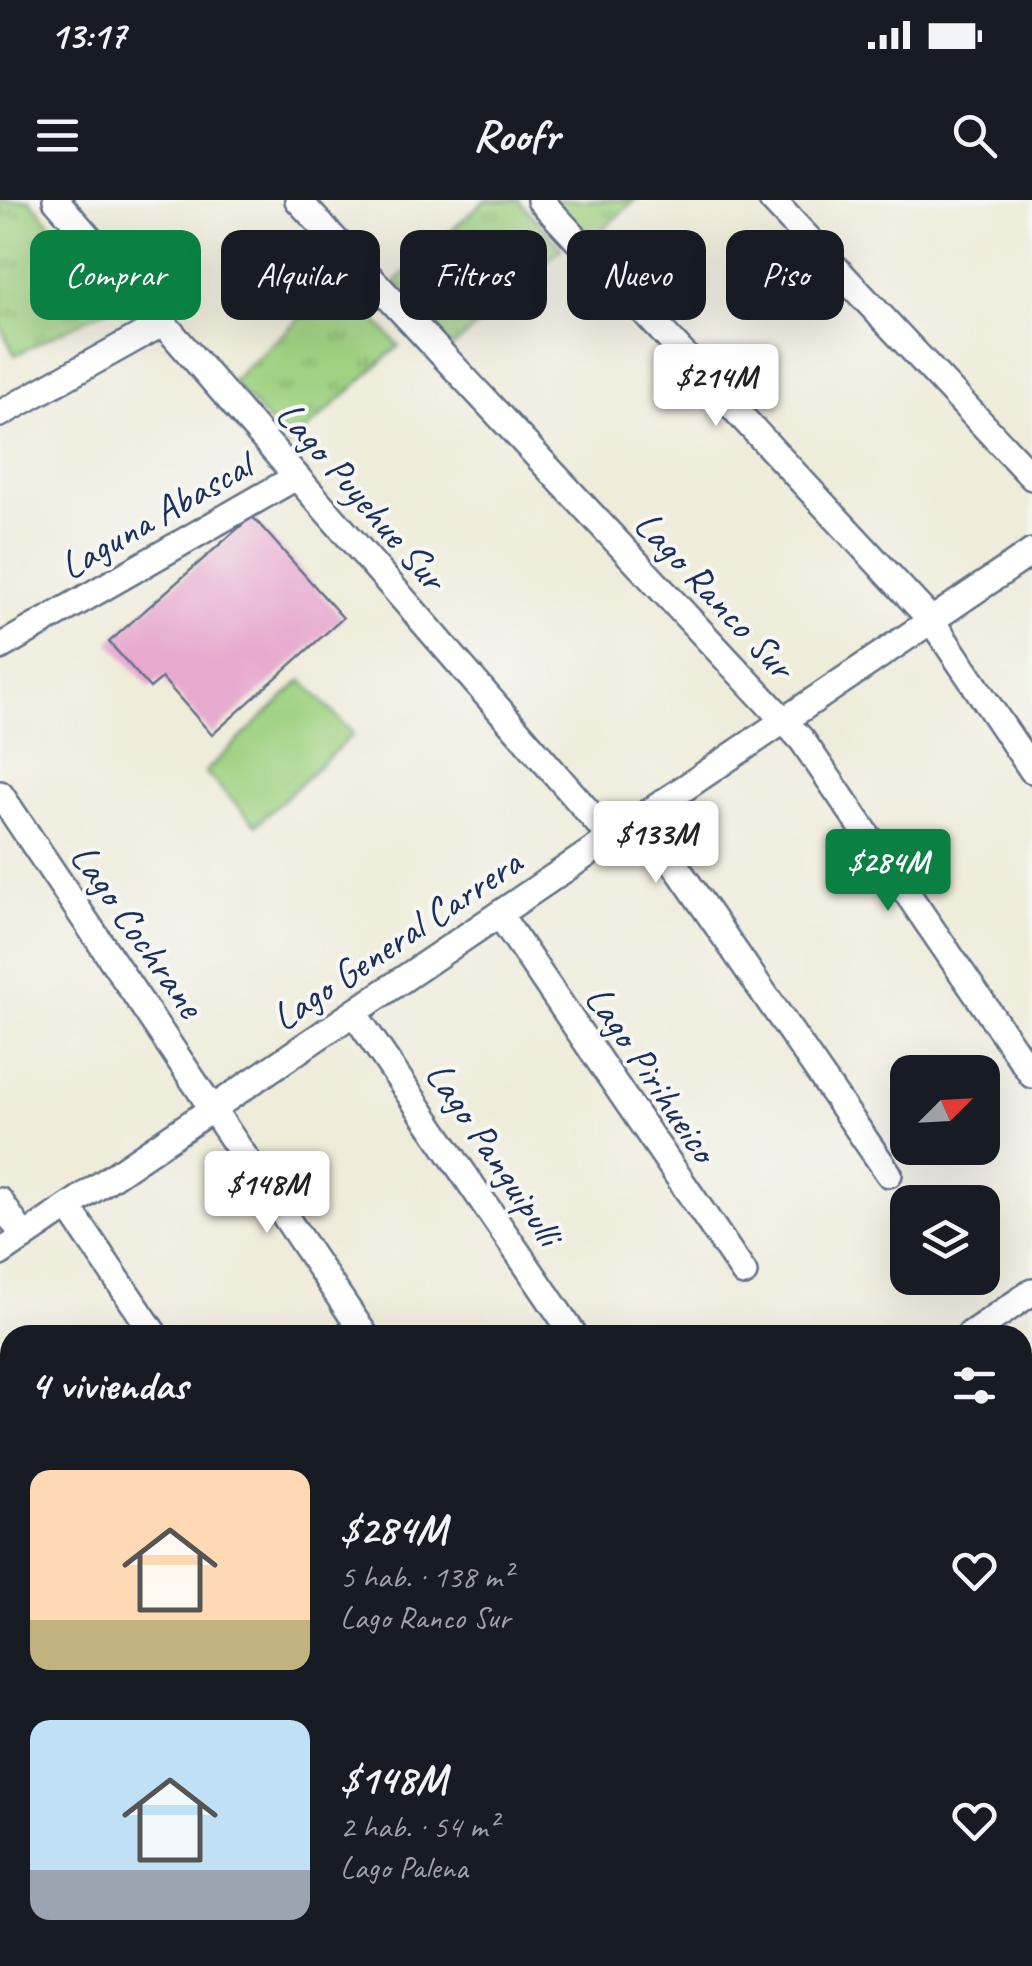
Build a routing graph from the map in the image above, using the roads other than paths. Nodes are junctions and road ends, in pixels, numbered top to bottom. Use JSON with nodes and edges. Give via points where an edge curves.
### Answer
{"nodes":[{"id":1,"x":56,"y":200,"type":"edge"},
{"id":2,"x":298,"y":200,"type":"edge"},
{"id":3,"x":540,"y":200,"type":"edge"},
{"id":4,"x":772,"y":200,"type":"edge"},
{"id":5,"x":163,"y":323,"type":"junction"},
{"id":6,"x":0,"y":414,"type":"edge"},
{"id":7,"x":296,"y":477,"type":"junction"},
{"id":8,"x":1032,"y":477,"type":"edge"},
{"id":9,"x":1032,"y":552,"type":"edge"},
{"id":10,"x":932,"y":620,"type":"junction"},
{"id":11,"x":0,"y":647,"type":"edge"},
{"id":12,"x":783,"y":721,"type":"junction"},
{"id":13,"x":1032,"y":770,"type":"edge"},
{"id":14,"x":0,"y":794,"type":"edge"},
{"id":15,"x":642,"y":817,"type":"junction"},
{"id":16,"x":611,"y":838,"type":"junction"},
{"id":17,"x":499,"y":914,"type":"junction"},
{"id":18,"x":354,"y":1013,"type":"junction"},
{"id":19,"x":1032,"y":1075,"type":"edge"},
{"id":20,"x":215,"y":1108,"type":"junction"},
{"id":21,"x":889,"y":1174,"type":"dead end"},
{"id":22,"x":0,"y":1201,"type":"edge"},
{"id":23,"x":68,"y":1208,"type":"junction"},
{"id":24,"x":24,"y":1237,"type":"junction"},
{"id":25,"x":0,"y":1254,"type":"edge"},
{"id":26,"x":744,"y":1274,"type":"dead end"},
{"id":27,"x":1032,"y":1292,"type":"edge"},
{"id":28,"x":148,"y":1325,"type":"edge"},
{"id":29,"x":358,"y":1325,"type":"edge"},
{"id":30,"x":567,"y":1325,"type":"edge"},
{"id":31,"x":984,"y":1325,"type":"edge"}],
"edges":[{"from":1,"to":5,"type":"street","name":"Lago Puyehue Sur"},
{"from":2,"to":12,"type":"street","name":"Lago Ranco Sur"},
{"from":3,"to":10,"type":"street"},
{"from":4,"to":8,"type":"street"},
{"from":5,"to":6,"type":"street"},
{"from":5,"to":7,"type":"street","name":"Lago Puyehue Sur"},
{"from":7,"to":11,"type":"street","name":"Laguna Abascal"},
{"from":7,"to":16,"type":"street","name":"Lago Puyehue Sur"},
{"from":9,"to":10,"type":"street","name":"Lago General Carrera"},
{"from":10,"to":12,"type":"street","name":"Lago General Carrera"},
{"from":10,"to":13,"type":"street"},
{"from":12,"to":15,"type":"street","name":"Lago General Carrera"},
{"from":12,"to":19,"type":"street","name":"Lago Ranco Sur"},
{"from":14,"to":20,"type":"street","name":"Lago Cochrane"},
{"from":15,"to":16,"type":"street","name":"Lago General Carrera"},
{"from":15,"to":21,"type":"street"},
{"from":16,"to":17,"type":"street","name":"Lago General Carrera"},
{"from":17,"to":18,"type":"street","name":"Lago General Carrera"},
{"from":17,"to":26,"type":"street","name":"Lago Pirihueico"},
{"from":18,"to":20,"type":"street","name":"Lago General Carrera"},
{"from":18,"to":30,"type":"street","name":"Lago Panguipulli"},
{"from":20,"to":23,"type":"street","name":"Lago General Carrera"},
{"from":20,"to":29,"type":"street","name":"Lago Cochrane"},
{"from":22,"to":24,"type":"street"},
{"from":23,"to":24,"type":"street","name":"Lago General Carrera"},
{"from":23,"to":28,"type":"street"},
{"from":24,"to":25,"type":"street","name":"Lago General Carrera"},
{"from":27,"to":31,"type":"street"}]}
